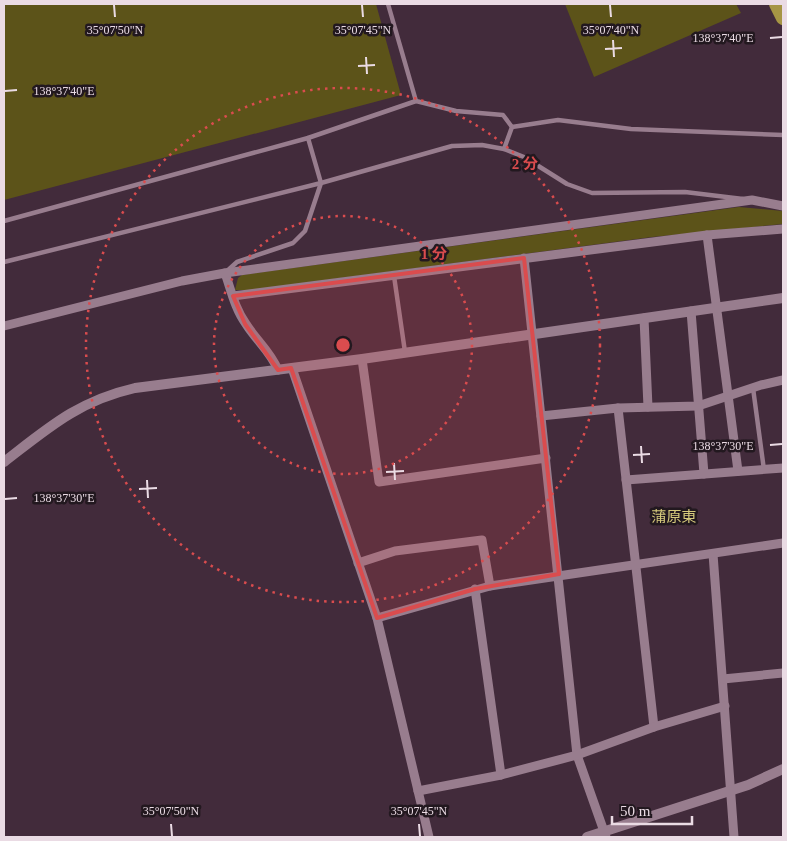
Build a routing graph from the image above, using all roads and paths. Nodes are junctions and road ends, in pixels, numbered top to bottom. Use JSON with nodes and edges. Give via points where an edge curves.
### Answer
{"nodes":[{"id":1,"x":388,"y":4,"type":"edge"},
{"id":2,"x":776,"y":4,"type":"edge"},
{"id":3,"x":783,"y":18,"type":"edge"},
{"id":4,"x":416,"y":101,"type":"junction"},
{"id":5,"x":512,"y":127,"type":"junction"},
{"id":6,"x":783,"y":135,"type":"edge"},
{"id":7,"x":308,"y":138,"type":"junction"},
{"id":8,"x":504,"y":149,"type":"junction"},
{"id":9,"x":322,"y":183,"type":"junction"},
{"id":10,"x":752,"y":200,"type":"junction"},
{"id":11,"x":783,"y":206,"type":"edge"},
{"id":12,"x":4,"y":221,"type":"edge"},
{"id":13,"x":783,"y":229,"type":"edge"},
{"id":14,"x":707,"y":235,"type":"junction"},
{"id":15,"x":524,"y":258,"type":"junction"},
{"id":16,"x":4,"y":262,"type":"edge"},
{"id":17,"x":225,"y":273,"type":"junction"},
{"id":18,"x":394,"y":276,"type":"junction"},
{"id":19,"x":233,"y":296,"type":"junction"},
{"id":20,"x":783,"y":298,"type":"edge"},
{"id":21,"x":716,"y":307,"type":"junction"},
{"id":22,"x":691,"y":311,"type":"junction"},
{"id":23,"x":644,"y":318,"type":"junction"},
{"id":24,"x":4,"y":326,"type":"edge"},
{"id":25,"x":532,"y":333,"type":"junction"},
{"id":26,"x":405,"y":352,"type":"junction"},
{"id":27,"x":362,"y":359,"type":"junction"},
{"id":28,"x":292,"y":368,"type":"junction"},
{"id":29,"x":278,"y":370,"type":"junction"},
{"id":30,"x":783,"y":380,"type":"edge"},
{"id":31,"x":753,"y":387,"type":"junction"},
{"id":32,"x":728,"y":395,"type":"junction"},
{"id":33,"x":698,"y":406,"type":"junction"},
{"id":34,"x":648,"y":407,"type":"junction"},
{"id":35,"x":618,"y":408,"type":"junction"},
{"id":36,"x":541,"y":416,"type":"junction"},
{"id":37,"x":546,"y":458,"type":"junction"},
{"id":38,"x":4,"y":462,"type":"edge"},
{"id":39,"x":783,"y":468,"type":"edge"},
{"id":40,"x":764,"y":470,"type":"junction"},
{"id":41,"x":738,"y":471,"type":"junction"},
{"id":42,"x":704,"y":474,"type":"junction"},
{"id":43,"x":626,"y":480,"type":"junction"},
{"id":44,"x":783,"y":543,"type":"edge"},
{"id":45,"x":713,"y":554,"type":"junction"},
{"id":46,"x":358,"y":563,"type":"junction"},
{"id":47,"x":635,"y":565,"type":"junction"},
{"id":48,"x":559,"y":574,"type":"junction"},
{"id":49,"x":490,"y":586,"type":"junction"},
{"id":50,"x":475,"y":589,"type":"junction"},
{"id":51,"x":377,"y":618,"type":"junction"},
{"id":52,"x":783,"y":673,"type":"edge"},
{"id":53,"x":723,"y":679,"type":"junction"},
{"id":54,"x":725,"y":706,"type":"junction"},
{"id":55,"x":654,"y":727,"type":"junction"},
{"id":56,"x":577,"y":755,"type":"junction"},
{"id":57,"x":783,"y":769,"type":"edge"},
{"id":58,"x":501,"y":775,"type":"junction"},
{"id":59,"x":730,"y":790,"type":"junction"},
{"id":60,"x":418,"y":791,"type":"junction"},
{"id":61,"x":605,"y":834,"type":"edge"},
{"id":62,"x":429,"y":837,"type":"edge"},
{"id":63,"x":587,"y":837,"type":"edge"},
{"id":64,"x":734,"y":837,"type":"edge"}],
"edges":[{"from":1,"to":4,"type":"lane"},
{"from":2,"to":3,"type":"highway"},
{"from":4,"to":5,"type":"lane","via":[[456,111],[503,115]]},
{"from":4,"to":7,"type":"lane"},
{"from":5,"to":6,"type":"lane","via":[[558,120],[631,129]]},
{"from":5,"to":8,"type":"lane"},
{"from":7,"to":9,"type":"lane"},
{"from":7,"to":12,"type":"lane"},
{"from":8,"to":9,"type":"lane","via":[[482,145],[452,146]]},
{"from":8,"to":10,"type":"lane","via":[[524,157],[567,184],[592,193],[685,192]]},
{"from":9,"to":16,"type":"lane"},
{"from":9,"to":17,"type":"lane","via":[[305,231],[293,243],[238,262]]},
{"from":10,"to":11,"type":"street"},
{"from":10,"to":17,"type":"street"},
{"from":13,"to":14,"type":"street"},
{"from":14,"to":15,"type":"street"},
{"from":14,"to":21,"type":"street"},
{"from":15,"to":18,"type":"street"},
{"from":15,"to":25,"type":"street"},
{"from":17,"to":19,"type":"street"},
{"from":17,"to":24,"type":"street"},
{"from":18,"to":19,"type":"street"},
{"from":18,"to":26,"type":"lane"},
{"from":19,"to":29,"type":"street","via":[[245,324],[272,357]]},
{"from":20,"to":21,"type":"street"},
{"from":21,"to":22,"type":"street"},
{"from":21,"to":32,"type":"street"},
{"from":22,"to":23,"type":"street"},
{"from":22,"to":33,"type":"street"},
{"from":23,"to":25,"type":"street"},
{"from":23,"to":34,"type":"street"},
{"from":25,"to":26,"type":"street"},
{"from":25,"to":36,"type":"street"},
{"from":26,"to":27,"type":"street"},
{"from":27,"to":28,"type":"street"},
{"from":27,"to":37,"type":"street","via":[[379,482]]},
{"from":28,"to":29,"type":"street"},
{"from":28,"to":46,"type":"street"},
{"from":29,"to":38,"type":"street","via":[[112,393],[67,414]]},
{"from":30,"to":31,"type":"street"},
{"from":31,"to":32,"type":"street"},
{"from":31,"to":40,"type":"lane"},
{"from":32,"to":33,"type":"street"},
{"from":32,"to":41,"type":"street"},
{"from":33,"to":34,"type":"street"},
{"from":33,"to":42,"type":"street"},
{"from":34,"to":35,"type":"street"},
{"from":35,"to":36,"type":"street"},
{"from":35,"to":43,"type":"street"},
{"from":36,"to":37,"type":"street"},
{"from":37,"to":48,"type":"street"},
{"from":39,"to":40,"type":"street"},
{"from":40,"to":41,"type":"street"},
{"from":41,"to":42,"type":"street"},
{"from":42,"to":43,"type":"street"},
{"from":43,"to":47,"type":"street"},
{"from":44,"to":45,"type":"street"},
{"from":45,"to":47,"type":"street"},
{"from":45,"to":53,"type":"street"},
{"from":46,"to":49,"type":"street","via":[[396,551],[482,540]]},
{"from":46,"to":51,"type":"street"},
{"from":47,"to":48,"type":"street"},
{"from":47,"to":55,"type":"street"},
{"from":48,"to":49,"type":"street"},
{"from":48,"to":56,"type":"street"},
{"from":49,"to":50,"type":"street"},
{"from":50,"to":51,"type":"street"},
{"from":50,"to":58,"type":"street"},
{"from":51,"to":60,"type":"street"},
{"from":52,"to":53,"type":"street"},
{"from":53,"to":54,"type":"street"},
{"from":54,"to":55,"type":"street"},
{"from":54,"to":59,"type":"street"},
{"from":55,"to":56,"type":"street"},
{"from":56,"to":58,"type":"street"},
{"from":56,"to":61,"type":"street"},
{"from":57,"to":59,"type":"street"},
{"from":58,"to":60,"type":"street"},
{"from":59,"to":61,"type":"street"},
{"from":59,"to":64,"type":"street"},
{"from":60,"to":62,"type":"street"},
{"from":61,"to":63,"type":"street"}]}
